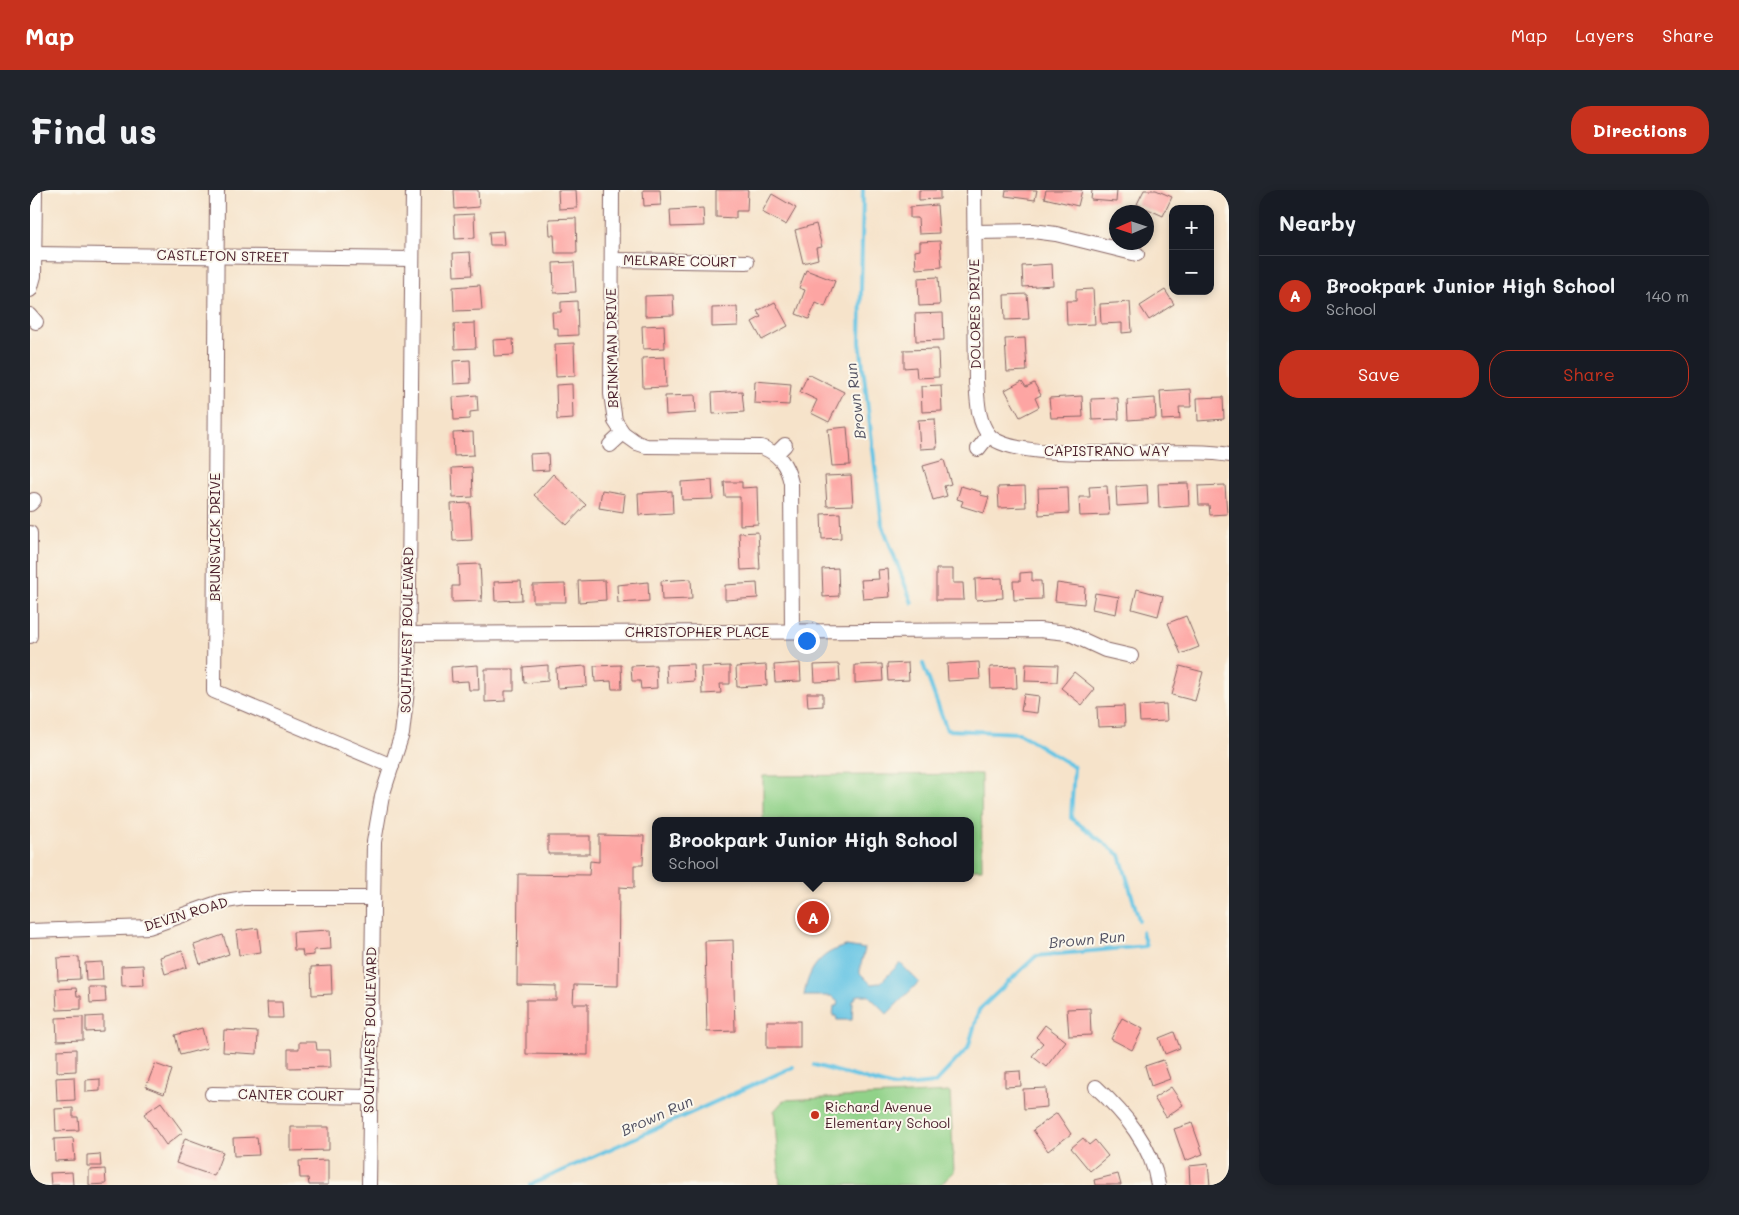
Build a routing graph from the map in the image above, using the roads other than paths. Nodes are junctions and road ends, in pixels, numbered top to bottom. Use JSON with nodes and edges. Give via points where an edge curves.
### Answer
{"nodes":[{"id":1,"x":35,"y":190,"type":"edge"},
{"id":2,"x":217,"y":190,"type":"edge"},
{"id":3,"x":413,"y":190,"type":"edge"},
{"id":4,"x":612,"y":190,"type":"edge"},
{"id":5,"x":974,"y":190,"type":"edge"},
{"id":6,"x":974,"y":232,"type":"junction"},
{"id":7,"x":34,"y":254,"type":"junction"},
{"id":8,"x":1138,"y":254,"type":"dead end"},
{"id":9,"x":216,"y":256,"type":"junction"},
{"id":10,"x":412,"y":259,"type":"junction"},
{"id":11,"x":612,"y":260,"type":"junction"},
{"id":12,"x":747,"y":262,"type":"dead end"},
{"id":13,"x":30,"y":290,"type":"edge"},
{"id":14,"x":623,"y":433,"type":"junction"},
{"id":15,"x":989,"y":436,"type":"junction"},
{"id":16,"x":610,"y":444,"type":"dead end"},
{"id":17,"x":978,"y":449,"type":"dead end"},
{"id":18,"x":1229,"y":455,"type":"edge"},
{"id":19,"x":30,"y":533,"type":"edge"},
{"id":20,"x":792,"y":631,"type":"junction"},
{"id":21,"x":409,"y":634,"type":"junction"},
{"id":22,"x":30,"y":636,"type":"edge"},
{"id":23,"x":1131,"y":656,"type":"dead end"},
{"id":24,"x":392,"y":766,"type":"junction"},
{"id":25,"x":372,"y":898,"type":"junction"},
{"id":26,"x":30,"y":931,"type":"edge"},
{"id":27,"x":1096,"y":1086,"type":"dead end"},
{"id":28,"x":212,"y":1094,"type":"dead end"},
{"id":29,"x":369,"y":1097,"type":"junction"},
{"id":30,"x":369,"y":1185,"type":"edge"},
{"id":31,"x":1158,"y":1185,"type":"edge"}],
"edges":[{"from":1,"to":7,"type":"street"},
{"from":2,"to":9,"type":"street","name":"BRUNSWICK DRIVE"},
{"from":3,"to":10,"type":"street","name":"SOUTHWEST BOULEVARD"},
{"from":4,"to":11,"type":"street","name":"BRINKMAN DRIVE"},
{"from":5,"to":6,"type":"street","name":"DOLORES DRIVE"},
{"from":6,"to":8,"type":"street","via":[[1056,234]]},
{"from":6,"to":15,"type":"street","name":"DOLORES DRIVE","via":[[978,412]]},
{"from":7,"to":9,"type":"street","name":"CASTLETON STREET"},
{"from":7,"to":13,"type":"street"},
{"from":9,"to":10,"type":"street","name":"CASTLETON STREET"},
{"from":9,"to":24,"type":"street","name":"BRUNSWICK DRIVE","via":[[214,690]]},
{"from":10,"to":21,"type":"street","name":"SOUTHWEST BOULEVARD"},
{"from":11,"to":12,"type":"street","name":"MELRARE COURT"},
{"from":11,"to":14,"type":"street","name":"BRINKMAN DRIVE","via":[[612,412]]},
{"from":14,"to":16,"type":"street"},
{"from":14,"to":20,"type":"street","via":[[646,446],[781,450],[791,483]]},
{"from":15,"to":17,"type":"street"},
{"from":15,"to":18,"type":"street","name":"CAPISTRANO WAY","via":[[1014,448],[1045,452],[1194,451]]},
{"from":19,"to":22,"type":"street"},
{"from":20,"to":21,"type":"street","name":"CHRISTOPHER PLACE"},
{"from":20,"to":23,"type":"street","name":"CHRISTOPHER PLACE","via":[[1055,631]]},
{"from":21,"to":24,"type":"street","name":"SOUTHWEST BOULEVARD","via":[[406,710]]},
{"from":24,"to":25,"type":"street","name":"SOUTHWEST BOULEVARD","via":[[376,820]]},
{"from":25,"to":26,"type":"street","name":"DEVIN ROAD","via":[[244,898],[220,902],[149,927]]},
{"from":25,"to":29,"type":"street","name":"SOUTHWEST BOULEVARD"},
{"from":27,"to":31,"type":"street","via":[[1135,1129],[1147,1150]]},
{"from":28,"to":29,"type":"street","name":"CANTER COURT"},
{"from":29,"to":30,"type":"street","name":"SOUTHWEST BOULEVARD"}]}
